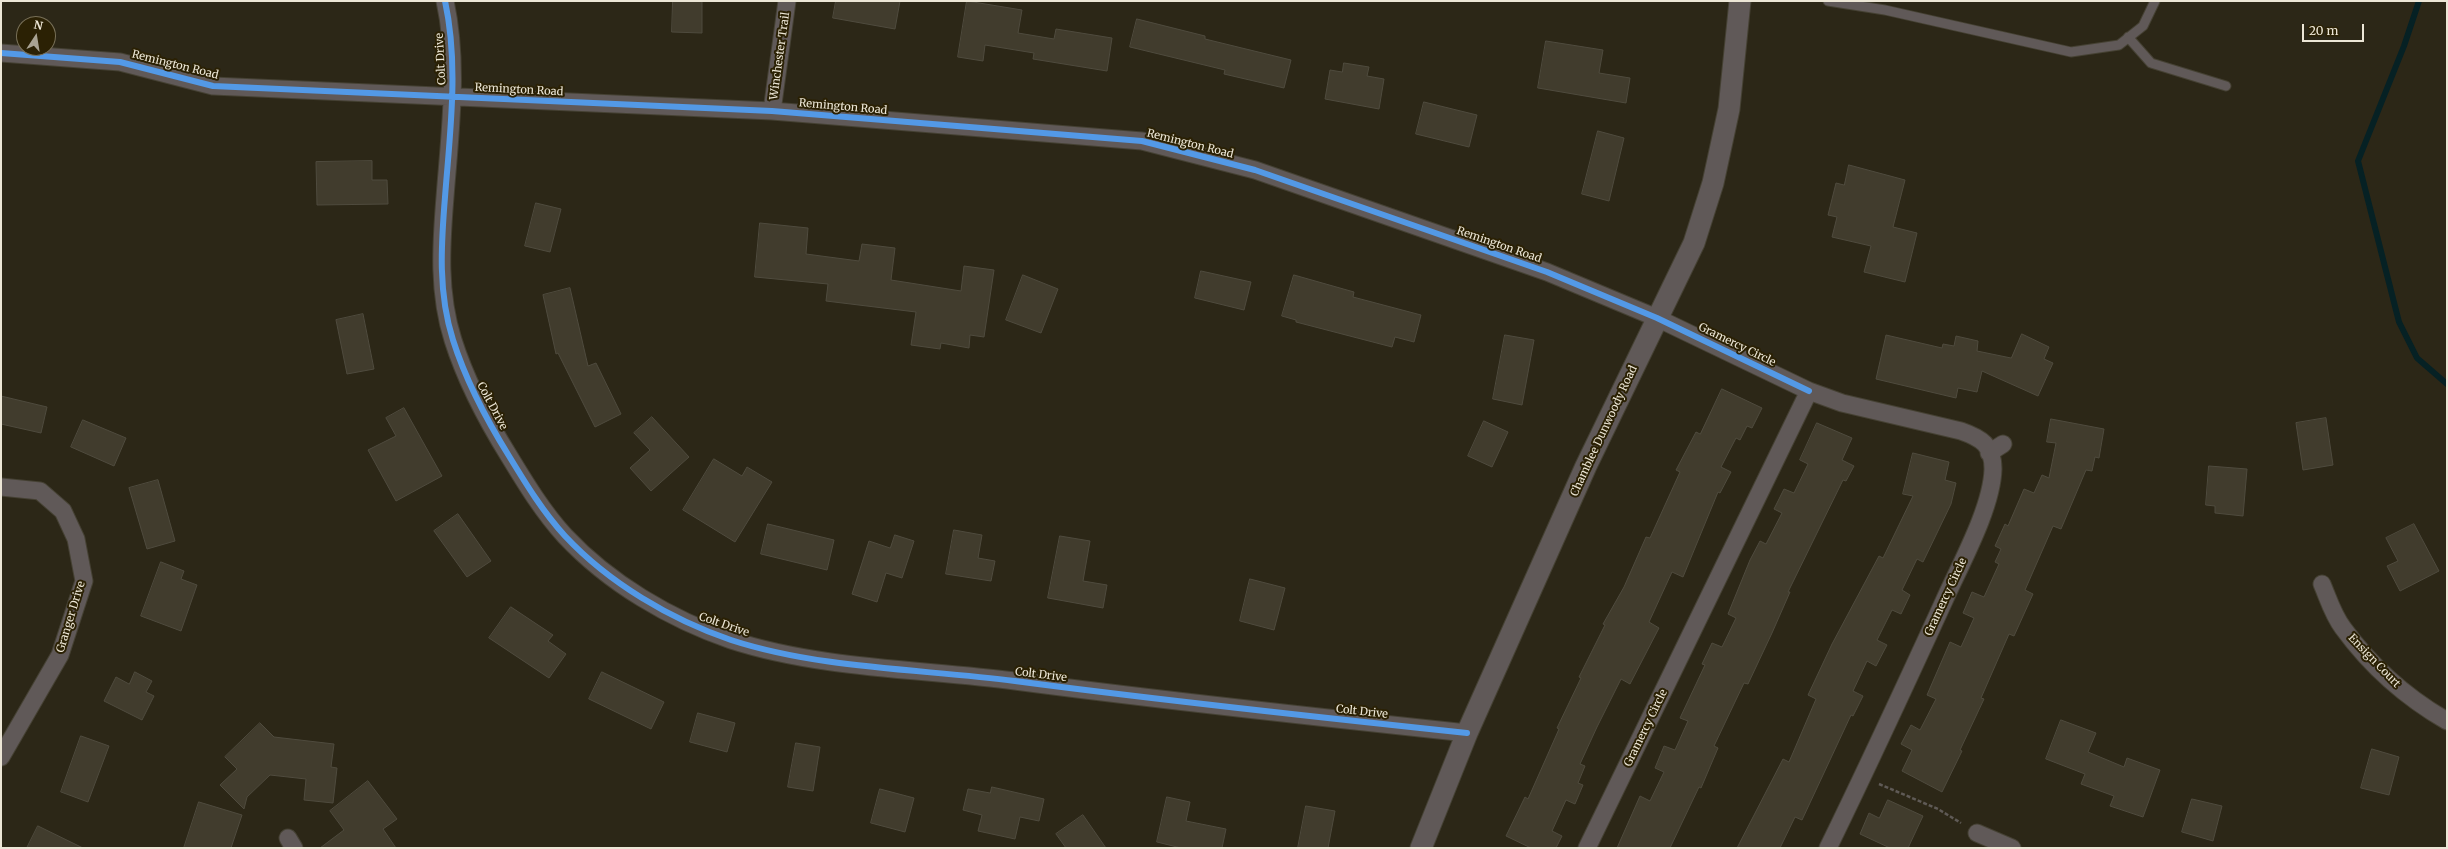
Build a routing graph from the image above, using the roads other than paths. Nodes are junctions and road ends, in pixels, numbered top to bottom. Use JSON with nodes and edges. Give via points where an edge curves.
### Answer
{"nodes":[{"id":1,"x":445,"y":1,"type":"edge"},
{"id":2,"x":788,"y":1,"type":"edge"},
{"id":3,"x":1740,"y":1,"type":"edge"},
{"id":4,"x":1828,"y":1,"type":"edge"},
{"id":5,"x":2155,"y":1,"type":"edge"},
{"id":6,"x":2128,"y":38,"type":"junction"},
{"id":7,"x":1,"y":54,"type":"edge"},
{"id":8,"x":2226,"y":86,"type":"dead end"},
{"id":9,"x":453,"y":97,"type":"junction"},
{"id":10,"x":772,"y":111,"type":"junction"},
{"id":11,"x":1657,"y":318,"type":"junction"},
{"id":12,"x":1809,"y":391,"type":"junction"},
{"id":13,"x":1,"y":487,"type":"edge"},
{"id":14,"x":2322,"y":584,"type":"dead end"},
{"id":15,"x":2447,"y":721,"type":"edge"},
{"id":16,"x":1467,"y":733,"type":"junction"},
{"id":17,"x":1,"y":757,"type":"edge"},
{"id":18,"x":1977,"y":833,"type":"road end"},
{"id":19,"x":1421,"y":848,"type":"edge"},
{"id":20,"x":1587,"y":848,"type":"edge"},
{"id":21,"x":1828,"y":848,"type":"edge"},
{"id":22,"x":2012,"y":848,"type":"edge"}],
"edges":[{"from":1,"to":9,"type":"street","name":"Colt Drive","via":[[449,21]]},
{"from":2,"to":10,"type":"street","name":"Winchester Trail"},
{"from":3,"to":11,"type":"street","name":"Chamblee Dunwoody Road","via":[[1729,109],[1713,184],[1694,244]]},
{"from":4,"to":6,"type":"lane","via":[[1885,10],[2071,52],[2119,45]]},
{"from":5,"to":6,"type":"lane","via":[[2143,26]]},
{"from":6,"to":8,"type":"lane","via":[[2151,63]]},
{"from":7,"to":9,"type":"street","name":"Remington Road","via":[[120,62],[213,86]]},
{"from":9,"to":10,"type":"street","name":"Remington Road"},
{"from":9,"to":16,"type":"street","name":"Colt Drive","via":[[441,259],[443,303],[469,385],[535,498],[565,536],[601,569],[648,601],[690,624],[734,641],[803,657],[859,666],[947,672],[1197,705]]},
{"from":10,"to":11,"type":"street","name":"Remington Road","via":[[1142,142],[1255,170],[1546,272]]},
{"from":11,"to":12,"type":"street","name":"Gramercy Circle"},
{"from":11,"to":16,"type":"street","name":"Chamblee Dunwoody Road","via":[[1586,466]]},
{"from":12,"to":20,"type":"street","name":"Gramercy Circle"},
{"from":12,"to":21,"type":"street","name":"Gramercy Circle","via":[[1842,403],[1961,431],[1996,448],[1986,504],[1863,777]]},
{"from":13,"to":17,"type":"street","name":"Granger Drive","via":[[40,490],[63,511],[76,539],[84,581],[60,655]]},
{"from":14,"to":15,"type":"street","name":"Ensign Court","via":[[2347,633],[2380,670],[2417,703]]},
{"from":16,"to":19,"type":"street","name":"Chamblee Dunwoody Road"},
{"from":18,"to":22,"type":"street"}]}
